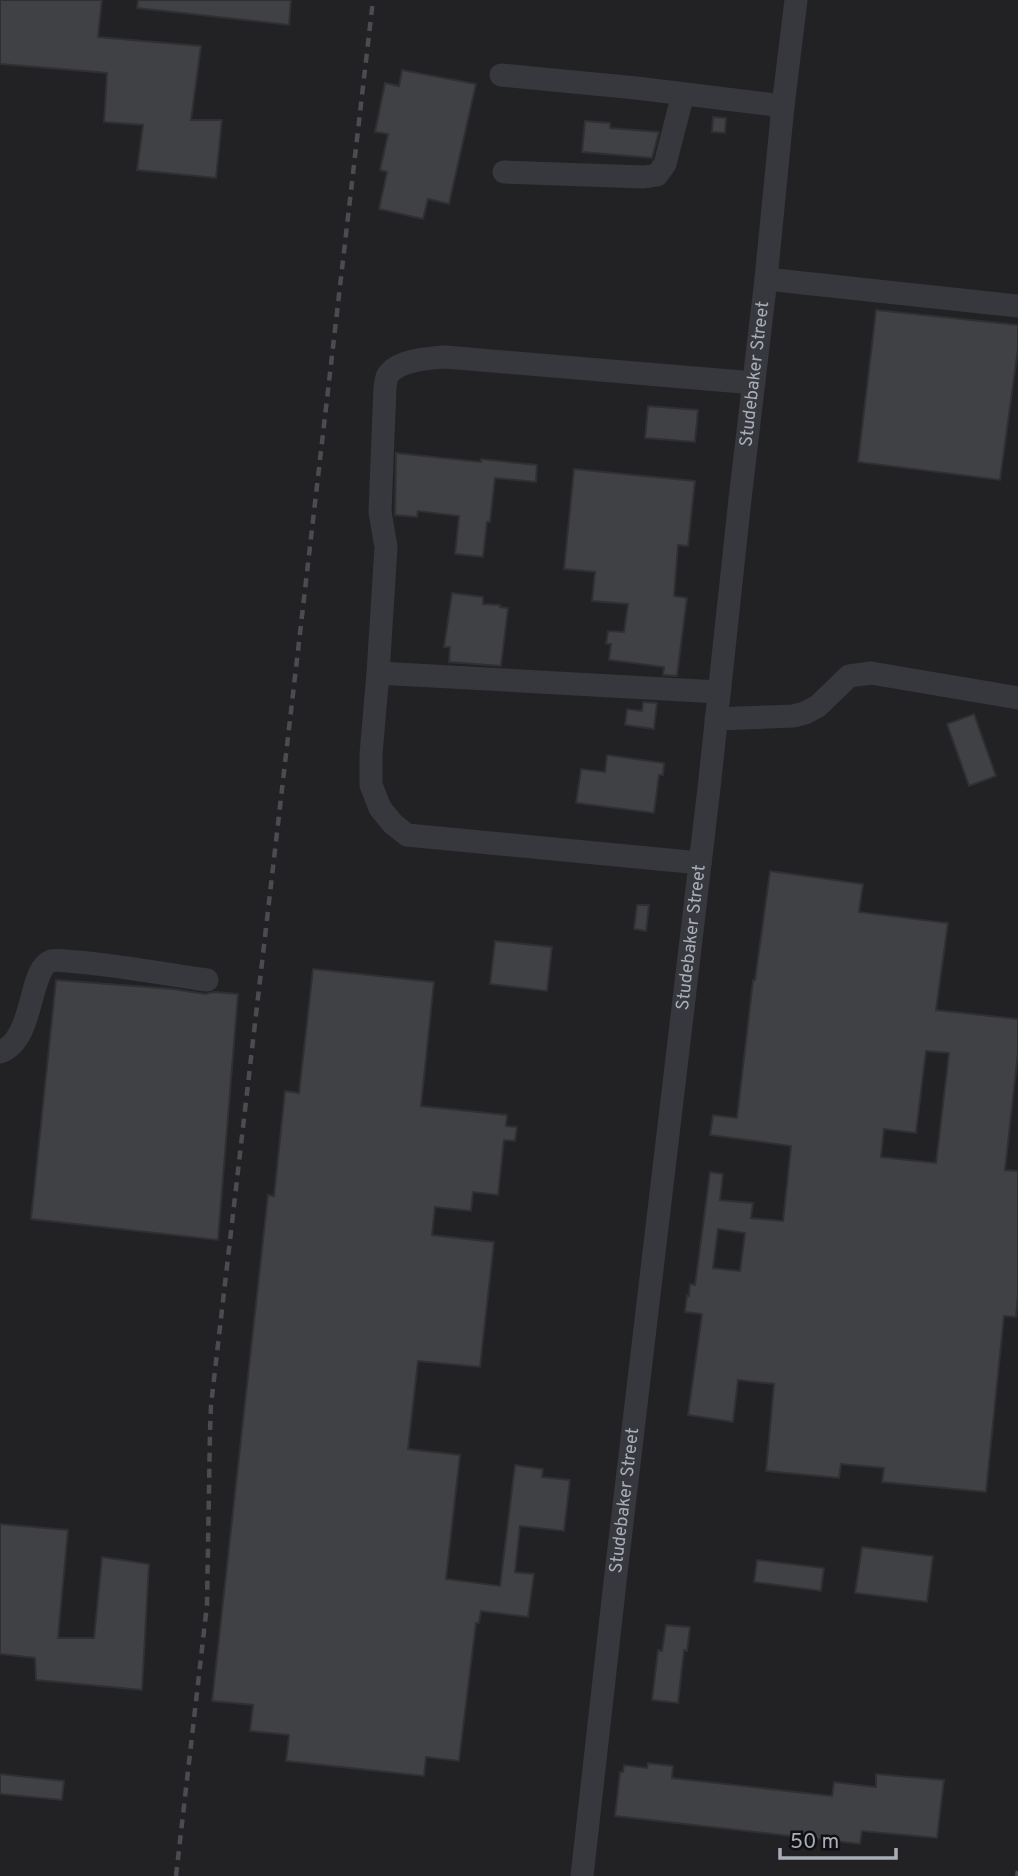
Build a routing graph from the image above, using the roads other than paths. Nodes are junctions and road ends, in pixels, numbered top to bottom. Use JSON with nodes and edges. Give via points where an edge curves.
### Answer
{"nodes":[{"id":1,"x":796,"y":0,"type":"edge"},
{"id":2,"x":500,"y":75,"type":"dead end"},
{"id":3,"x":683,"y":94,"type":"junction"},
{"id":4,"x":783,"y":106,"type":"junction"},
{"id":5,"x":504,"y":172,"type":"dead end"},
{"id":6,"x":766,"y":279,"type":"junction"},
{"id":7,"x":1018,"y":306,"type":"edge"},
{"id":8,"x":754,"y":383,"type":"junction"},
{"id":9,"x":378,"y":673,"type":"junction"},
{"id":10,"x":719,"y":692,"type":"junction"},
{"id":11,"x":1018,"y":698,"type":"edge"},
{"id":12,"x":716,"y":719,"type":"junction"},
{"id":13,"x":700,"y":863,"type":"junction"},
{"id":14,"x":208,"y":980,"type":"dead end"},
{"id":15,"x":0,"y":1052,"type":"edge"},
{"id":16,"x":582,"y":1876,"type":"edge"}],
"edges":[{"from":1,"to":4,"type":"lane","name":"Studebaker Street"},
{"from":2,"to":3,"type":"lane"},
{"from":3,"to":4,"type":"lane"},
{"from":3,"to":5,"type":"lane","via":[[665,164],[657,175]]},
{"from":4,"to":6,"type":"lane","name":"Studebaker Street"},
{"from":6,"to":7,"type":"lane"},
{"from":6,"to":8,"type":"lane","name":"Studebaker Street"},
{"from":8,"to":9,"type":"lane","via":[[445,357],[416,360],[388,374],[380,512],[386,547]]},
{"from":8,"to":10,"type":"lane","name":"Studebaker Street"},
{"from":9,"to":10,"type":"lane"},
{"from":9,"to":13,"type":"lane","via":[[371,785],[380,808],[407,835]]},
{"from":10,"to":12,"type":"lane","name":"Studebaker Street"},
{"from":11,"to":12,"type":"lane","via":[[871,673],[849,676],[805,713]]},
{"from":12,"to":13,"type":"lane","name":"Studebaker Street"},
{"from":13,"to":16,"type":"lane","name":"Studebaker Street"},
{"from":14,"to":15,"type":"lane","via":[[53,961],[38,975],[16,1039]]}]}
